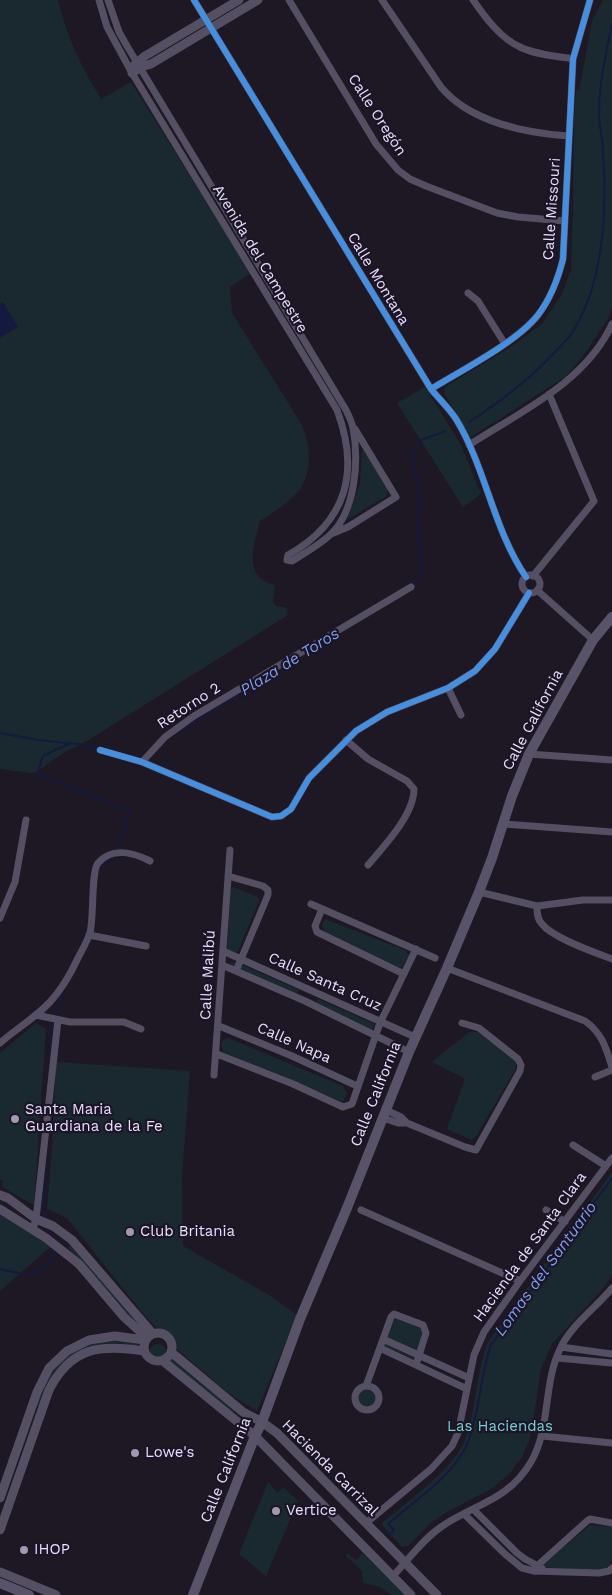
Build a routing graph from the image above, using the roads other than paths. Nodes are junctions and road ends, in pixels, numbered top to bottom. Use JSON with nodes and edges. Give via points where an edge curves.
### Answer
{"nodes":[{"id":1,"x":98,"y":0,"type":"edge"},
{"id":2,"x":108,"y":0,"type":"edge"},
{"id":3,"x":194,"y":0,"type":"edge"},
{"id":4,"x":239,"y":0,"type":"edge"},
{"id":5,"x":258,"y":0,"type":"edge"},
{"id":6,"x":289,"y":0,"type":"edge"},
{"id":7,"x":382,"y":0,"type":"edge"},
{"id":8,"x":473,"y":0,"type":"edge"},
{"id":9,"x":590,"y":0,"type":"edge"},
{"id":10,"x":206,"y":20,"type":"junction"},
{"id":11,"x":211,"y":28,"type":"junction"},
{"id":12,"x":573,"y":59,"type":"junction"},
{"id":13,"x":139,"y":65,"type":"junction"},
{"id":14,"x":131,"y":71,"type":"junction"},
{"id":15,"x":569,"y":136,"type":"junction"},
{"id":16,"x":213,"y":191,"type":"junction"},
{"id":17,"x":206,"y":196,"type":"junction"},
{"id":18,"x":565,"y":220,"type":"junction"},
{"id":19,"x":468,"y":293,"type":"dead end"},
{"id":20,"x":284,"y":308,"type":"junction"},
{"id":21,"x":276,"y":312,"type":"junction"},
{"id":22,"x":612,"y":324,"type":"edge"},
{"id":23,"x":609,"y":338,"type":"edge"},
{"id":24,"x":505,"y":344,"type":"junction"},
{"id":25,"x":431,"y":389,"type":"junction"},
{"id":26,"x":549,"y":394,"type":"junction"},
{"id":27,"x":353,"y":426,"type":"junction"},
{"id":28,"x":469,"y":444,"type":"junction"},
{"id":29,"x":352,"y":471,"type":"junction"},
{"id":30,"x":331,"y":534,"type":"junction"},
{"id":31,"x":316,"y":536,"type":"junction"},
{"id":32,"x":530,"y":576,"type":"junction"},
{"id":33,"x":411,"y":587,"type":"dead end"},
{"id":34,"x":537,"y":590,"type":"junction"},
{"id":35,"x":528,"y":593,"type":"junction"},
{"id":36,"x":612,"y":617,"type":"edge"},
{"id":37,"x":593,"y":640,"type":"junction"},
{"id":38,"x":448,"y":688,"type":"junction"},
{"id":39,"x":461,"y":715,"type":"dead end"},
{"id":40,"x":346,"y":740,"type":"junction"},
{"id":41,"x":100,"y":750,"type":"dead end"},
{"id":42,"x":529,"y":754,"type":"junction"},
{"id":43,"x":612,"y":760,"type":"edge"},
{"id":44,"x":142,"y":762,"type":"junction"},
{"id":45,"x":26,"y":820,"type":"dead end"},
{"id":46,"x":504,"y":824,"type":"junction"},
{"id":47,"x":612,"y":832,"type":"edge"},
{"id":48,"x":230,"y":850,"type":"dead end"},
{"id":49,"x":150,"y":862,"type":"dead end"},
{"id":50,"x":368,"y":866,"type":"dead end"},
{"id":51,"x":228,"y":876,"type":"junction"},
{"id":52,"x":479,"y":892,"type":"junction"},
{"id":53,"x":612,"y":900,"type":"edge"},
{"id":54,"x":311,"y":904,"type":"dead end"},
{"id":55,"x":537,"y":906,"type":"junction"},
{"id":56,"x":322,"y":909,"type":"junction"},
{"id":57,"x":0,"y":918,"type":"edge"},
{"id":58,"x":89,"y":935,"type":"junction"},
{"id":59,"x":146,"y":946,"type":"dead end"},
{"id":60,"x":416,"y":949,"type":"junction"},
{"id":61,"x":223,"y":951,"type":"junction"},
{"id":62,"x":435,"y":958,"type":"dead end"},
{"id":63,"x":241,"y":959,"type":"junction"},
{"id":64,"x":612,"y":959,"type":"edge"},
{"id":65,"x":222,"y":965,"type":"junction"},
{"id":66,"x":447,"y":968,"type":"junction"},
{"id":67,"x":236,"y":971,"type":"junction"},
{"id":68,"x":404,"y":974,"type":"junction"},
{"id":69,"x":310,"y":990,"type":"junction"},
{"id":70,"x":305,"y":1001,"type":"junction"},
{"id":71,"x":36,"y":1015,"type":"junction"},
{"id":72,"x":58,"y":1020,"type":"junction"},
{"id":73,"x":380,"y":1022,"type":"junction"},
{"id":74,"x":462,"y":1023,"type":"dead end"},
{"id":75,"x":219,"y":1026,"type":"junction"},
{"id":76,"x":141,"y":1029,"type":"dead end"},
{"id":77,"x":376,"y":1035,"type":"junction"},
{"id":78,"x":415,"y":1037,"type":"junction"},
{"id":79,"x":0,"y":1043,"type":"edge"},
{"id":80,"x":408,"y":1052,"type":"junction"},
{"id":81,"x":217,"y":1054,"type":"junction"},
{"id":82,"x":612,"y":1069,"type":"edge"},
{"id":83,"x":214,"y":1075,"type":"dead end"},
{"id":84,"x":596,"y":1077,"type":"dead end"},
{"id":85,"x":357,"y":1086,"type":"junction"},
{"id":86,"x":384,"y":1114,"type":"junction"},
{"id":87,"x":573,"y":1145,"type":"dead end"},
{"id":88,"x":612,"y":1158,"type":"edge"},
{"id":89,"x":606,"y":1166,"type":"junction"},
{"id":90,"x":0,"y":1195,"type":"edge"},
{"id":91,"x":0,"y":1209,"type":"edge"},
{"id":92,"x":362,"y":1210,"type":"dead end"},
{"id":93,"x":546,"y":1210,"type":"dead end"},
{"id":94,"x":36,"y":1219,"type":"junction"},
{"id":95,"x":565,"y":1222,"type":"junction"},
{"id":96,"x":33,"y":1229,"type":"junction"},
{"id":97,"x":63,"y":1233,"type":"junction"},
{"id":98,"x":54,"y":1244,"type":"junction"},
{"id":99,"x":520,"y":1281,"type":"junction"},
{"id":100,"x":612,"y":1288,"type":"edge"},
{"id":101,"x":124,"y":1317,"type":"junction"},
{"id":102,"x":119,"y":1336,"type":"junction"},
{"id":103,"x":148,"y":1337,"type":"junction"},
{"id":104,"x":383,"y":1338,"type":"junction"},
{"id":105,"x":561,"y":1347,"type":"junction"},
{"id":106,"x":380,"y":1348,"type":"junction"},
{"id":107,"x":144,"y":1351,"type":"junction"},
{"id":108,"x":171,"y":1352,"type":"junction"},
{"id":109,"x":612,"y":1354,"type":"edge"},
{"id":110,"x":420,"y":1356,"type":"junction"},
{"id":111,"x":557,"y":1358,"type":"junction"},
{"id":112,"x":163,"y":1361,"type":"junction"},
{"id":113,"x":612,"y":1363,"type":"edge"},
{"id":114,"x":416,"y":1365,"type":"junction"},
{"id":115,"x":469,"y":1378,"type":"junction"},
{"id":116,"x":366,"y":1386,"type":"dead end"},
{"id":117,"x":467,"y":1389,"type":"junction"},
{"id":118,"x":30,"y":1410,"type":"junction"},
{"id":119,"x":41,"y":1412,"type":"junction"},
{"id":120,"x":262,"y":1422,"type":"junction"},
{"id":121,"x":255,"y":1436,"type":"junction"},
{"id":122,"x":542,"y":1436,"type":"junction"},
{"id":123,"x":612,"y":1444,"type":"edge"},
{"id":124,"x":324,"y":1480,"type":"junction"},
{"id":125,"x":314,"y":1495,"type":"junction"},
{"id":126,"x":0,"y":1498,"type":"edge"},
{"id":127,"x":4,"y":1508,"type":"edge"},
{"id":128,"x":474,"y":1510,"type":"junction"},
{"id":129,"x":464,"y":1514,"type":"junction"},
{"id":130,"x":366,"y":1522,"type":"junction"},
{"id":131,"x":612,"y":1523,"type":"edge"},
{"id":132,"x":0,"y":1530,"type":"edge"},
{"id":133,"x":405,"y":1563,"type":"junction"},
{"id":134,"x":0,"y":1566,"type":"edge"},
{"id":135,"x":536,"y":1568,"type":"junction"},
{"id":136,"x":612,"y":1569,"type":"edge"},
{"id":137,"x":0,"y":1572,"type":"edge"},
{"id":138,"x":393,"y":1576,"type":"junction"},
{"id":139,"x":4,"y":1582,"type":"edge"},
{"id":140,"x":29,"y":1595,"type":"edge"},
{"id":141,"x":56,"y":1595,"type":"edge"},
{"id":142,"x":193,"y":1595,"type":"edge"},
{"id":143,"x":411,"y":1595,"type":"edge"},
{"id":144,"x":437,"y":1595,"type":"edge"}],
"edges":[{"from":1,"to":14,"type":"street","name":"Avenida del Campestre","via":[[107,27]]},
{"from":2,"to":13,"type":"street","name":"Avenida del Campestre","via":[[119,32]]},
{"from":3,"to":10,"type":"street","name":"Calle Montana"},
{"from":4,"to":10,"type":"street"},
{"from":5,"to":11,"type":"street"},
{"from":6,"to":18,"type":"street","name":"Calle Oregón","via":[[376,144],[398,170],[426,186],[497,213]]},
{"from":7,"to":15,"type":"street","via":[[450,99],[482,116],[528,131]]},
{"from":8,"to":12,"type":"street","via":[[493,26],[519,47]]},
{"from":9,"to":12,"type":"street","name":"Calle Missouri"},
{"from":10,"to":11,"type":"street","name":"Calle Montana"},
{"from":10,"to":13,"type":"street","via":[[145,56]]},
{"from":11,"to":13,"type":"street","via":[[150,64]]},
{"from":11,"to":25,"type":"street","name":"Calle Montana"},
{"from":12,"to":15,"type":"street","name":"Calle Missouri"},
{"from":13,"to":14,"type":"street"},
{"from":13,"to":16,"type":"street","name":"Avenida del Campestre"},
{"from":14,"to":17,"type":"street","name":"Avenida del Campestre"},
{"from":15,"to":18,"type":"street","name":"Calle Missouri"},
{"from":16,"to":17,"type":"street"},
{"from":16,"to":20,"type":"street","name":"Avenida del Campestre"},
{"from":17,"to":21,"type":"street","name":"Avenida del Campestre"},
{"from":18,"to":24,"type":"street","name":"Calle Missouri","via":[[563,259],[550,296],[527,328]]},
{"from":19,"to":24,"type":"street","via":[[478,301]]},
{"from":20,"to":21,"type":"street"},
{"from":20,"to":27,"type":"street","name":"Avenida del Campestre"},
{"from":21,"to":29,"type":"street","name":"Avenida del Campestre","via":[[337,410],[345,430]]},
{"from":22,"to":23,"type":"street"},
{"from":23,"to":26,"type":"street","via":[[571,378]]},
{"from":24,"to":25,"type":"street","name":"Calle Missouri"},
{"from":25,"to":28,"type":"street","name":"Calle Montana","via":[[455,417]]},
{"from":26,"to":28,"type":"street"},
{"from":26,"to":32,"type":"street","via":[[594,500]]},
{"from":27,"to":29,"type":"street","name":"Avenida del Campestre","via":[[356,448]]},
{"from":27,"to":30,"type":"street","name":"Avenida del Campestre","via":[[396,497]]},
{"from":28,"to":32,"type":"street","name":"Calle Montana","via":[[509,548]]},
{"from":29,"to":30,"type":"street","name":"Avenida del Campestre","via":[[349,503]]},
{"from":29,"to":31,"type":"street","name":"Avenida del Campestre","via":[[335,513]]},
{"from":30,"to":31,"type":"street","name":"Avenida del Campestre"},
{"from":30,"to":31,"type":"street","name":"Avenida del Campestre","via":[[292,561],[287,560],[288,555]]},
{"from":32,"to":34,"type":"street","via":[[539,582]]},
{"from":32,"to":35,"type":"street","via":[[522,587]]},
{"from":33,"to":44,"type":"street","name":"Retorno 2","via":[[194,716],[165,737]]},
{"from":34,"to":35,"type":"street"},
{"from":34,"to":37,"type":"street"},
{"from":35,"to":38,"type":"street","via":[[495,649],[466,678]]},
{"from":36,"to":37,"type":"main road","name":"Calle California"},
{"from":37,"to":42,"type":"main road","name":"Calle California"},
{"from":38,"to":39,"type":"street"},
{"from":38,"to":40,"type":"street","via":[[387,712]]},
{"from":40,"to":44,"type":"street","via":[[309,778],[291,809],[276,817]]},
{"from":40,"to":50,"type":"street","via":[[368,759],[407,781],[414,789],[399,826]]},
{"from":41,"to":44,"type":"street"},
{"from":42,"to":43,"type":"street"},
{"from":42,"to":46,"type":"main road","name":"Calle California"},
{"from":45,"to":57,"type":"street","via":[[14,882]]},
{"from":46,"to":47,"type":"street"},
{"from":46,"to":52,"type":"main road","name":"Calle California"},
{"from":48,"to":51,"type":"street","name":"Calle Malibú"},
{"from":49,"to":58,"type":"street","via":[[122,852],[110,854],[98,862],[94,872]]},
{"from":51,"to":61,"type":"street","name":"Calle Malibú"},
{"from":51,"to":63,"type":"street","name":"Calle Malibú","via":[[268,890]]},
{"from":52,"to":55,"type":"street"},
{"from":52,"to":66,"type":"main road","name":"Calle California"},
{"from":53,"to":55,"type":"street"},
{"from":54,"to":56,"type":"street"},
{"from":55,"to":64,"type":"street","via":[[538,918],[548,930]]},
{"from":56,"to":60,"type":"street"},
{"from":56,"to":68,"type":"street","via":[[315,926],[317,932]]},
{"from":58,"to":59,"type":"street"},
{"from":58,"to":71,"type":"street","via":[[60,990]]},
{"from":60,"to":62,"type":"street"},
{"from":60,"to":68,"type":"street"},
{"from":61,"to":63,"type":"street","name":"Calle Santa Cruz"},
{"from":61,"to":65,"type":"street","name":"Calle Malibú"},
{"from":63,"to":67,"type":"street","name":"Calle Malibú"},
{"from":63,"to":69,"type":"street","name":"Calle Santa Cruz"},
{"from":65,"to":67,"type":"street","name":"Calle Santa Cruz"},
{"from":65,"to":75,"type":"street","name":"Calle Malibú"},
{"from":66,"to":78,"type":"main road","name":"Calle California"},
{"from":66,"to":82,"type":"street","via":[[585,1022],[604,1041]]},
{"from":67,"to":70,"type":"street","name":"Calle Santa Cruz"},
{"from":68,"to":73,"type":"street"},
{"from":69,"to":70,"type":"street"},
{"from":69,"to":73,"type":"street","name":"Calle Santa Cruz"},
{"from":70,"to":77,"type":"street","name":"Calle Santa Cruz"},
{"from":71,"to":72,"type":"street"},
{"from":71,"to":79,"type":"street"},
{"from":72,"to":76,"type":"street","via":[[124,1022]]},
{"from":72,"to":94,"type":"street"},
{"from":73,"to":77,"type":"street"},
{"from":73,"to":78,"type":"street","name":"Calle Santa Cruz"},
{"from":74,"to":86,"type":"street","via":[[479,1028],[522,1065],[476,1150],[408,1123],[398,1123]]},
{"from":75,"to":81,"type":"street","name":"Calle Malibú"},
{"from":75,"to":85,"type":"street","name":"Calle Napa"},
{"from":77,"to":80,"type":"street","name":"Calle Santa Cruz"},
{"from":77,"to":85,"type":"street"},
{"from":78,"to":80,"type":"main road","name":"Calle California"},
{"from":80,"to":86,"type":"main road","name":"Calle California"},
{"from":81,"to":83,"type":"street","name":"Calle Malibú"},
{"from":81,"to":85,"type":"street","via":[[343,1107],[352,1104]]},
{"from":82,"to":84,"type":"street"},
{"from":86,"to":120,"type":"main road","name":"Calle California","via":[[300,1319]]},
{"from":87,"to":89,"type":"street"},
{"from":88,"to":89,"type":"street","name":"Hacienda de Santa Clara"},
{"from":89,"to":95,"type":"street","name":"Hacienda de Santa Clara"},
{"from":90,"to":94,"type":"street"},
{"from":91,"to":96,"type":"street"},
{"from":92,"to":99,"type":"street"},
{"from":93,"to":95,"type":"street"},
{"from":94,"to":96,"type":"street"},
{"from":94,"to":97,"type":"street"},
{"from":95,"to":99,"type":"street","name":"Hacienda de Santa Clara"},
{"from":96,"to":98,"type":"street"},
{"from":97,"to":98,"type":"street"},
{"from":97,"to":103,"type":"street","via":[[72,1240]]},
{"from":98,"to":101,"type":"street","via":[[79,1264]]},
{"from":99,"to":115,"type":"street","name":"Hacienda de Santa Clara","via":[[484,1332]]},
{"from":100,"to":105,"type":"street"},
{"from":101,"to":102,"type":"street","via":[[125,1330]]},
{"from":101,"to":103,"type":"street"},
{"from":102,"to":103,"type":"street"},
{"from":102,"to":118,"type":"street","via":[[89,1340],[67,1351],[43,1377]]},
{"from":103,"to":107,"type":"street"},
{"from":103,"to":108,"type":"street","via":[[162,1334],[170,1339]]},
{"from":104,"to":106,"type":"street"},
{"from":104,"to":110,"type":"street"},
{"from":104,"to":110,"type":"street","via":[[394,1314],[423,1325],[426,1332]]},
{"from":105,"to":109,"type":"street"},
{"from":105,"to":111,"type":"street"},
{"from":106,"to":114,"type":"street"},
{"from":106,"to":116,"type":"street"},
{"from":107,"to":112,"type":"street","via":[[149,1359]]},
{"from":107,"to":119,"type":"street","via":[[108,1347],[93,1349],[78,1357],[56,1377]]},
{"from":108,"to":112,"type":"street"},
{"from":108,"to":120,"type":"street","name":"Hacienda Carrizal","via":[[243,1412]]},
{"from":110,"to":114,"type":"street"},
{"from":110,"to":115,"type":"street"},
{"from":111,"to":113,"type":"street"},
{"from":111,"to":122,"type":"street"},
{"from":112,"to":121,"type":"street","name":"Hacienda Carrizal"},
{"from":114,"to":117,"type":"street"},
{"from":115,"to":117,"type":"street","name":"Hacienda de Santa Clara"},
{"from":117,"to":130,"type":"street","name":"Hacienda de Santa Clara","via":[[452,1446],[431,1469]]},
{"from":118,"to":119,"type":"street"},
{"from":118,"to":126,"type":"street"},
{"from":119,"to":127,"type":"street"},
{"from":120,"to":121,"type":"main road","name":"Calle California"},
{"from":120,"to":124,"type":"street","name":"Hacienda Carrizal"},
{"from":121,"to":125,"type":"street","name":"Hacienda Carrizal"},
{"from":121,"to":142,"type":"main road","name":"Calle California"},
{"from":122,"to":123,"type":"street"},
{"from":122,"to":128,"type":"street","via":[[531,1461],[510,1488]]},
{"from":124,"to":125,"type":"street"},
{"from":124,"to":130,"type":"street","name":"Hacienda Carrizal"},
{"from":125,"to":138,"type":"street","name":"Hacienda Carrizal"},
{"from":127,"to":132,"type":"street"},
{"from":128,"to":129,"type":"street"},
{"from":128,"to":135,"type":"street"},
{"from":129,"to":133,"type":"street","via":[[433,1533]]},
{"from":129,"to":135,"type":"street","via":[[515,1563],[522,1568]]},
{"from":130,"to":133,"type":"street","name":"Hacienda Carrizal"},
{"from":131,"to":135,"type":"street","via":[[590,1519]]},
{"from":133,"to":138,"type":"street"},
{"from":133,"to":144,"type":"street","name":"Hacienda Carrizal"},
{"from":134,"to":139,"type":"street"},
{"from":135,"to":136,"type":"street","via":[[599,1573]]},
{"from":137,"to":139,"type":"street"},
{"from":138,"to":143,"type":"street","name":"Hacienda Carrizal"},
{"from":139,"to":140,"type":"main road"},
{"from":139,"to":141,"type":"street"}]}
